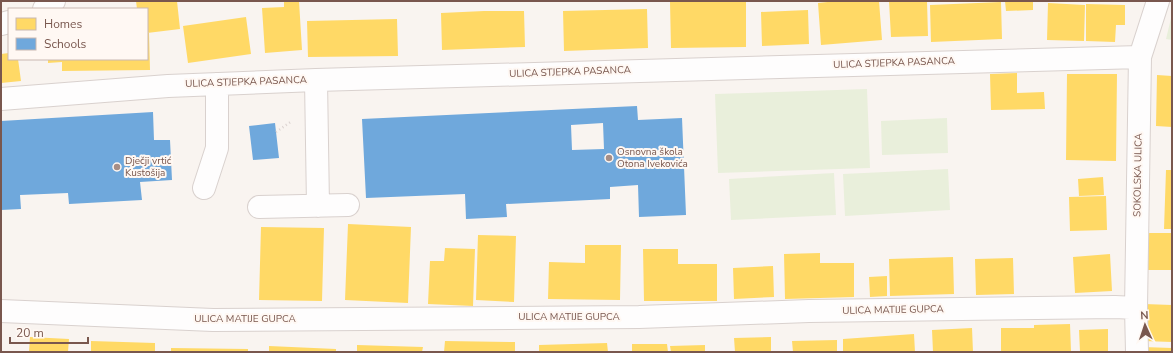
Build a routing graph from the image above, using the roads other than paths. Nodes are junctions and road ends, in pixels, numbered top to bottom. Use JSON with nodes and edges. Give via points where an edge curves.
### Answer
{"nodes":[{"id":1,"x":54,"y":1,"type":"edge"},
{"id":2,"x":1158,"y":1,"type":"edge"},
{"id":3,"x":45,"y":8,"type":"edge"},
{"id":4,"x":1140,"y":57,"type":"junction"},
{"id":5,"x":316,"y":80,"type":"junction"},
{"id":6,"x":217,"y":84,"type":"junction"},
{"id":7,"x":1,"y":99,"type":"edge"},
{"id":8,"x":204,"y":188,"type":"dead end"},
{"id":9,"x":348,"y":205,"type":"dead end"},
{"id":10,"x":318,"y":206,"type":"junction"},
{"id":11,"x":259,"y":207,"type":"dead end"},
{"id":12,"x":1136,"y":308,"type":"junction"},
{"id":13,"x":1,"y":310,"type":"edge"},
{"id":14,"x":1137,"y":352,"type":"edge"}],
"edges":[{"from":1,"to":3,"type":"street"},
{"from":2,"to":4,"type":"street","name":"SOKOLSKA ULICA"},
{"from":4,"to":5,"type":"street","name":"ULICA STJEPKA PASANCA"},
{"from":4,"to":12,"type":"street","name":"SOKOLSKA ULICA"},
{"from":5,"to":6,"type":"street","name":"ULICA STJEPKA PASANCA"},
{"from":5,"to":10,"type":"street"},
{"from":6,"to":7,"type":"street","name":"ULICA STJEPKA PASANCA"},
{"from":6,"to":8,"type":"street","via":[[218,148]]},
{"from":9,"to":10,"type":"street"},
{"from":10,"to":11,"type":"street"},
{"from":12,"to":13,"type":"street","name":"ULICA MATIJE GUPCA","via":[[809,311],[639,317],[221,320]]},
{"from":12,"to":14,"type":"street","name":"SOKOLSKA ULICA"}]}
